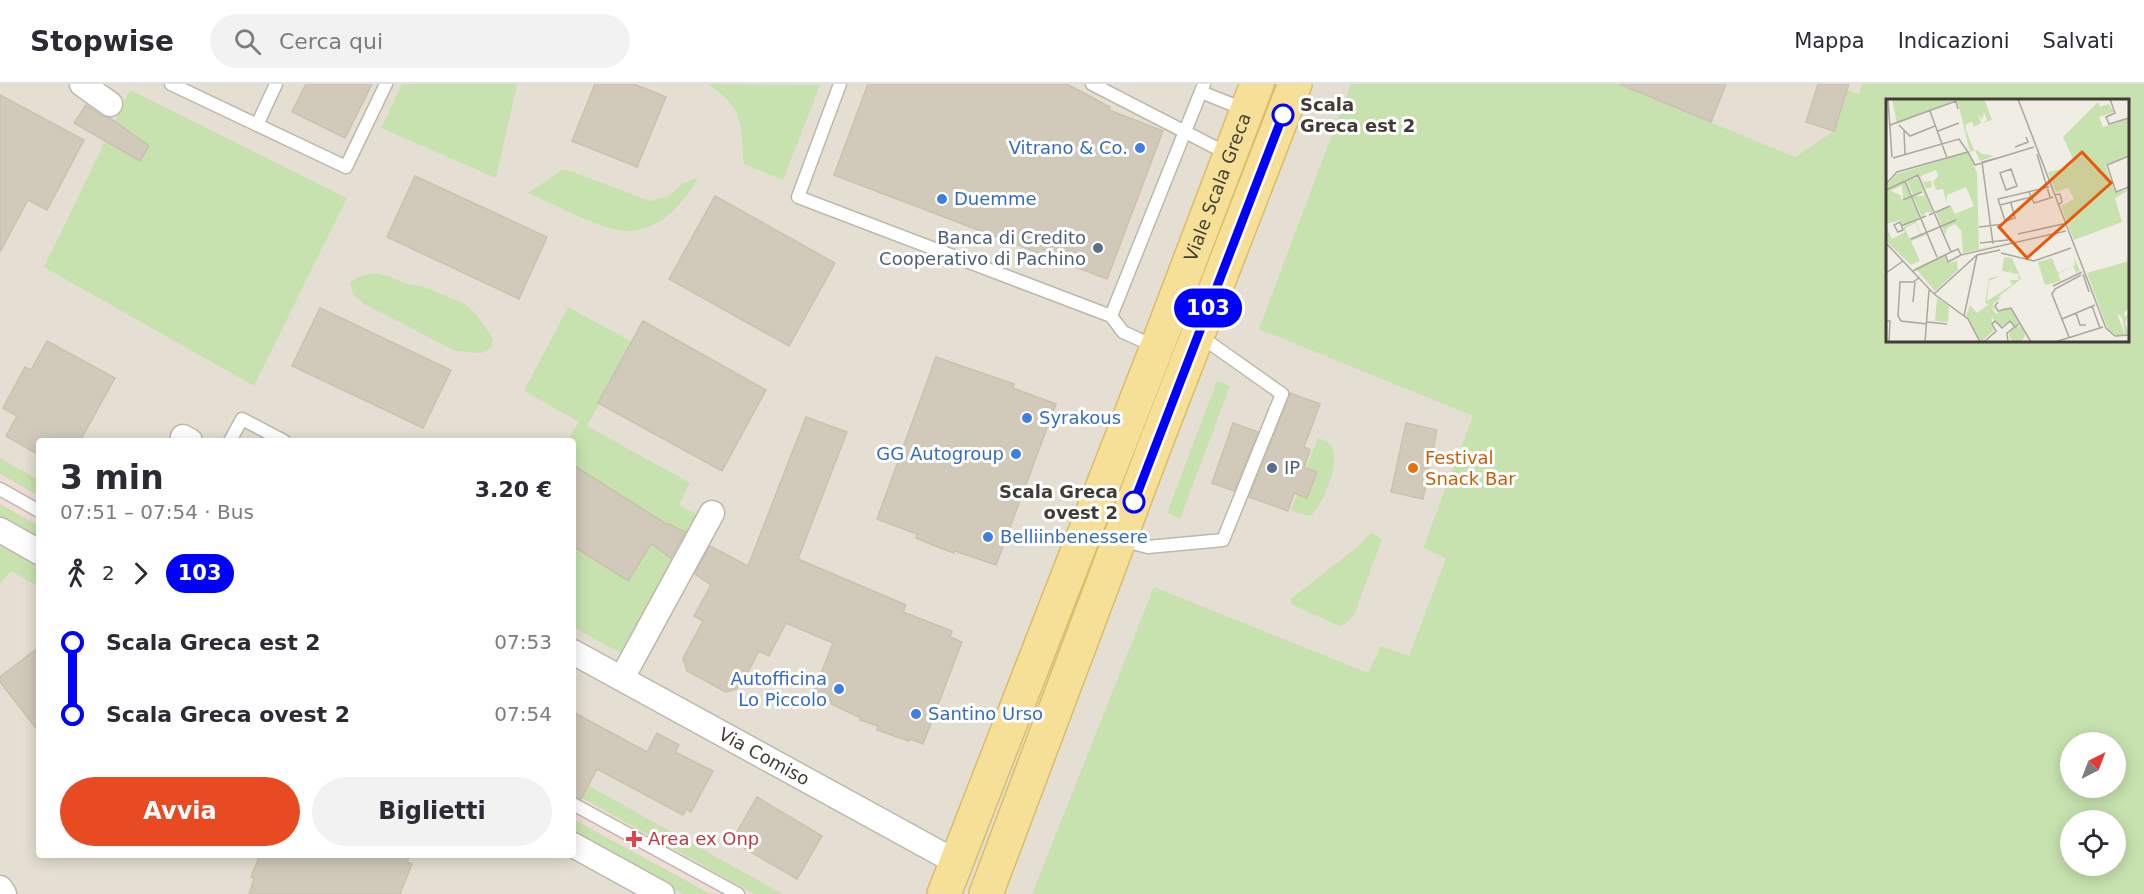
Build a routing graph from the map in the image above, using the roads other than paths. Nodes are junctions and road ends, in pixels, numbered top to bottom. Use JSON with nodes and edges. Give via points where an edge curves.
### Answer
{"nodes":[{"id":1,"x":82,"y":84,"type":"edge"},
{"id":2,"x":171,"y":84,"type":"edge"},
{"id":3,"x":276,"y":84,"type":"edge"},
{"id":4,"x":386,"y":84,"type":"edge"},
{"id":5,"x":840,"y":84,"type":"edge"},
{"id":6,"x":1092,"y":84,"type":"edge"},
{"id":7,"x":1295,"y":84,"type":"edge"},
{"id":8,"x":1202,"y":88,"type":"edge"},
{"id":9,"x":1252,"y":97,"type":"edge"},
{"id":10,"x":110,"y":104,"type":"dead end"},
{"id":11,"x":257,"y":125,"type":"junction"},
{"id":12,"x":1185,"y":133,"type":"junction"},
{"id":13,"x":1230,"y":155,"type":"junction"},
{"id":14,"x":1112,"y":316,"type":"junction"},
{"id":15,"x":1198,"y":335,"type":"junction"},
{"id":16,"x":1157,"y":347,"type":"junction"},
{"id":17,"x":232,"y":438,"type":"edge"},
{"id":18,"x":278,"y":438,"type":"edge"},
{"id":19,"x":0,"y":489,"type":"edge"},
{"id":20,"x":36,"y":508,"type":"edge"},
{"id":21,"x":712,"y":513,"type":"dead end"},
{"id":22,"x":0,"y":530,"type":"edge"},
{"id":23,"x":1120,"y":540,"type":"junction"},
{"id":24,"x":36,"y":550,"type":"edge"},
{"id":25,"x":576,"y":654,"type":"edge"},
{"id":26,"x":622,"y":678,"type":"junction"},
{"id":27,"x":576,"y":806,"type":"edge"},
{"id":28,"x":576,"y":847,"type":"edge"},
{"id":29,"x":956,"y":862,"type":"junction"},
{"id":30,"x":0,"y":888,"type":"edge"},
{"id":31,"x":4,"y":894,"type":"edge"},
{"id":32,"x":662,"y":894,"type":"edge"},
{"id":33,"x":738,"y":894,"type":"edge"},
{"id":34,"x":944,"y":894,"type":"edge"},
{"id":35,"x":986,"y":894,"type":"edge"}],
"edges":[{"from":1,"to":10,"type":"street"},
{"from":2,"to":11,"type":"lane"},
{"from":3,"to":11,"type":"lane"},
{"from":4,"to":11,"type":"lane","via":[[346,167]]},
{"from":5,"to":14,"type":"lane","via":[[798,197]]},
{"from":6,"to":12,"type":"lane"},
{"from":7,"to":15,"type":"main road","name":"Viale Scala Greca"},
{"from":8,"to":9,"type":"lane"},
{"from":8,"to":12,"type":"lane"},
{"from":9,"to":13,"type":"main road","name":"Viale Scala Greca"},
{"from":12,"to":13,"type":"lane"},
{"from":12,"to":14,"type":"lane"},
{"from":13,"to":16,"type":"main road","name":"Viale Scala Greca"},
{"from":14,"to":16,"type":"lane","via":[[1123,332]]},
{"from":15,"to":23,"type":"main road","name":"Viale Scala Greca"},
{"from":15,"to":23,"type":"lane","via":[[1282,394],[1223,540],[1148,547]]},
{"from":16,"to":29,"type":"main road","name":"Viale Scala Greca"},
{"from":17,"to":18,"type":"lane","via":[[242,419]]},
{"from":19,"to":20,"type":"lane"},
{"from":21,"to":26,"type":"street"},
{"from":22,"to":24,"type":"street"},
{"from":23,"to":35,"type":"main road","name":"Viale Scala Greca"},
{"from":25,"to":26,"type":"street","name":"Via Comiso"},
{"from":26,"to":29,"type":"street","name":"Via Comiso"},
{"from":27,"to":33,"type":"lane"},
{"from":28,"to":32,"type":"street"},
{"from":29,"to":34,"type":"main road","name":"Viale Scala Greca"},
{"from":30,"to":31,"type":"street"}]}
